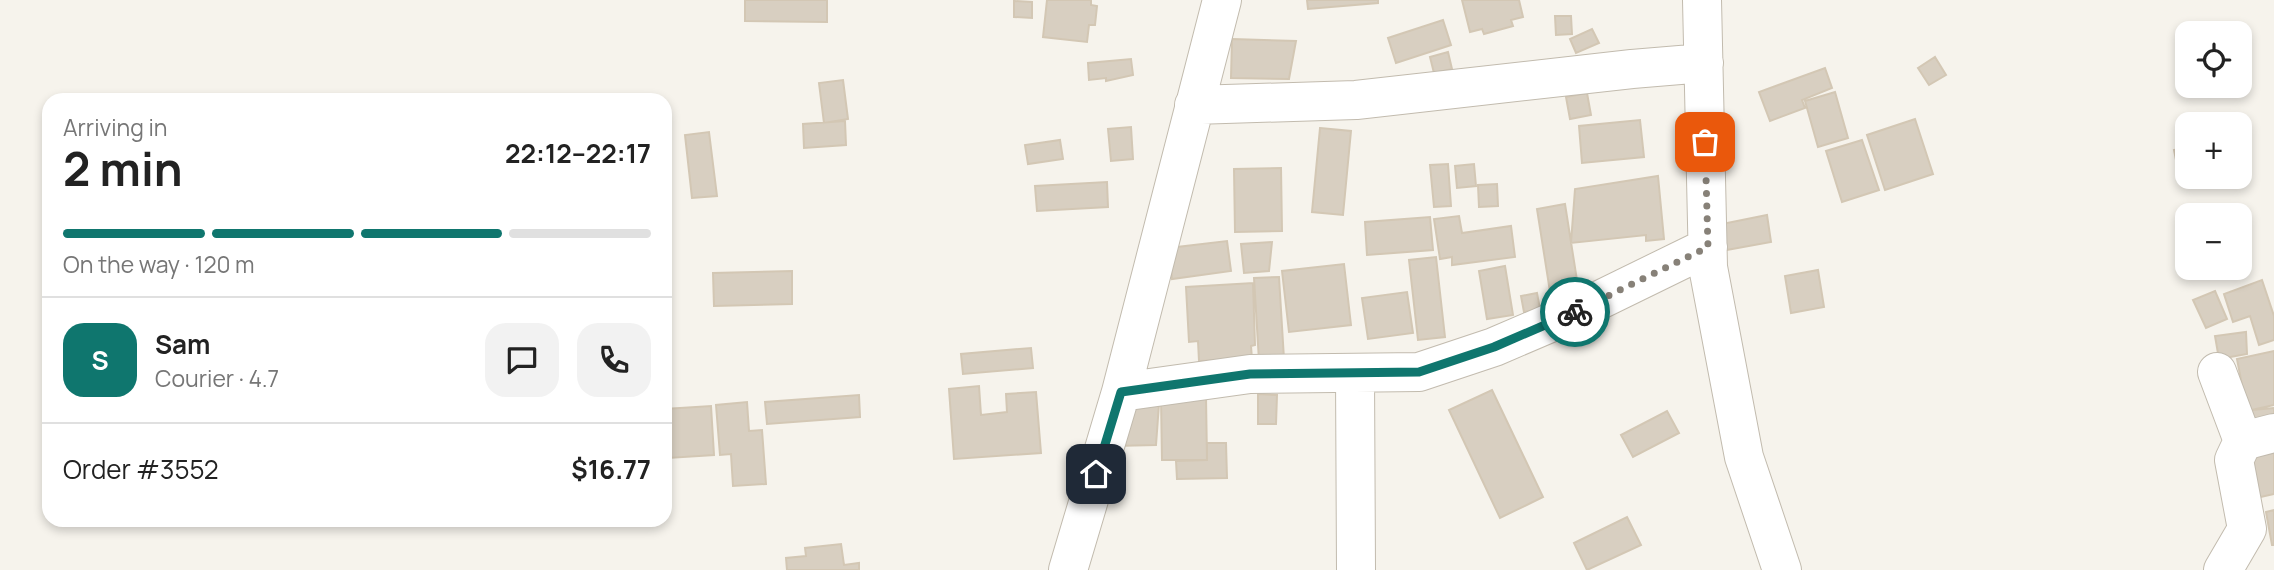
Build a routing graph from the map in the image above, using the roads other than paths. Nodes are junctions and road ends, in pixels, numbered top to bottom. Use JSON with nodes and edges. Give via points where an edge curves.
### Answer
{"nodes":[{"id":1,"x":1222,"y":0,"type":"edge"},
{"id":2,"x":1702,"y":0,"type":"edge"},
{"id":3,"x":1704,"y":63,"type":"junction"},
{"id":4,"x":1194,"y":105,"type":"junction"},
{"id":5,"x":1708,"y":247,"type":"junction"},
{"id":6,"x":2217,"y":372,"type":"dead end"},
{"id":7,"x":1355,"y":374,"type":"junction"},
{"id":8,"x":1121,"y":392,"type":"junction"},
{"id":9,"x":2259,"y":437,"type":"edge"},
{"id":10,"x":1068,"y":570,"type":"edge"},
{"id":11,"x":1356,"y":570,"type":"edge"},
{"id":12,"x":1783,"y":570,"type":"edge"},
{"id":13,"x":2223,"y":570,"type":"edge"}],
"edges":[{"from":1,"to":4,"type":"street"},
{"from":2,"to":3,"type":"street"},
{"from":3,"to":4,"type":"street","via":[[1356,100]]},
{"from":3,"to":5,"type":"street"},
{"from":4,"to":8,"type":"street"},
{"from":5,"to":7,"type":"street","via":[[1494,347],[1419,372]]},
{"from":5,"to":12,"type":"street","via":[[1744,457]]},
{"from":6,"to":9,"type":"street"},
{"from":7,"to":8,"type":"street","via":[[1250,374]]},
{"from":7,"to":11,"type":"street"},
{"from":8,"to":10,"type":"street"},
{"from":9,"to":13,"type":"street","via":[[2235,460],[2247,529]]}]}
